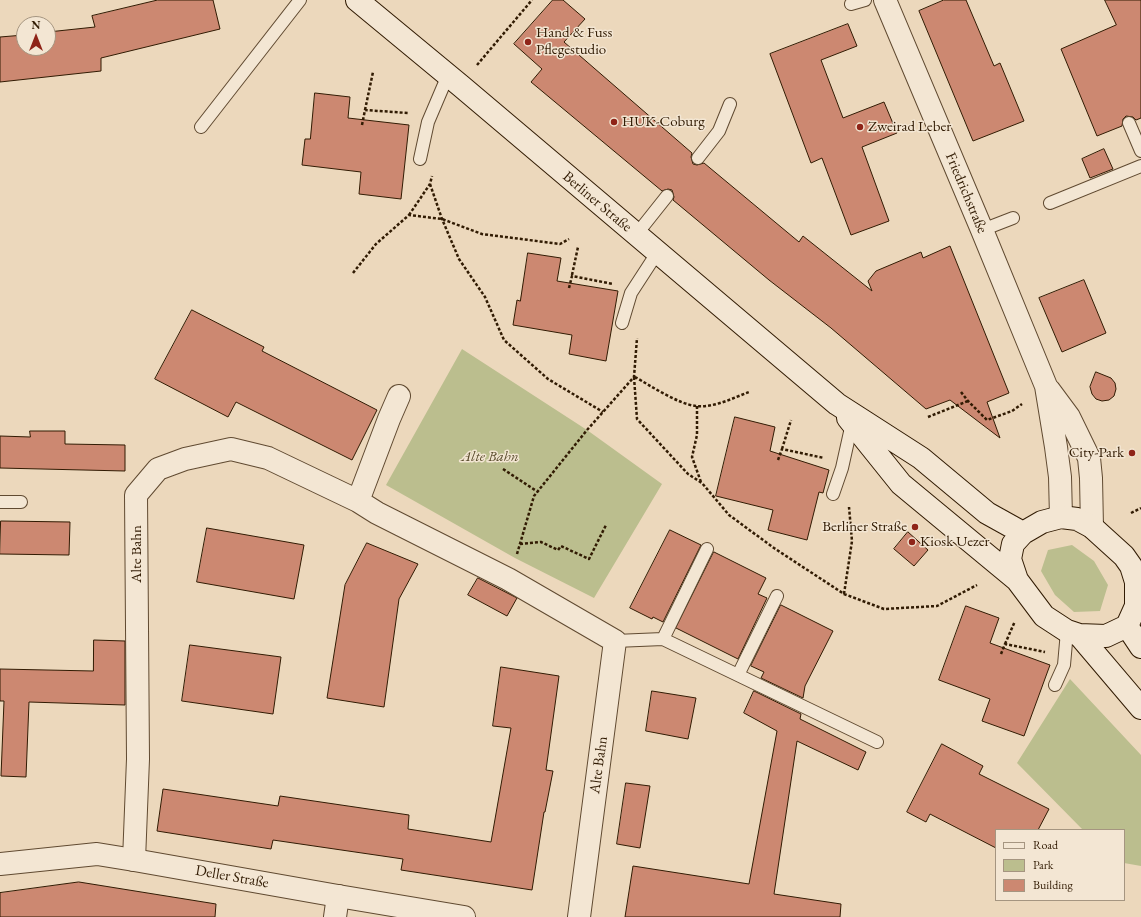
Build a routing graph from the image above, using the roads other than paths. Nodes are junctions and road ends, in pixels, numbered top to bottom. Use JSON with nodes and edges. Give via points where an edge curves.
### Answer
{"nodes":[{"id":1,"x":300,"y":0,"type":"edge"},
{"id":2,"x":357,"y":0,"type":"edge"},
{"id":3,"x":864,"y":0,"type":"edge"},
{"id":4,"x":885,"y":0,"type":"edge"},
{"id":5,"x":851,"y":4,"type":"dead end"},
{"id":6,"x":454,"y":80,"type":"junction"},
{"id":7,"x":730,"y":104,"type":"dead end"},
{"id":8,"x":1129,"y":123,"type":"dead end"},
{"id":9,"x":201,"y":126,"type":"dead end"},
{"id":10,"x":1141,"y":151,"type":"edge"},
{"id":11,"x":698,"y":158,"type":"dead end"},
{"id":12,"x":420,"y":159,"type":"dead end"},
{"id":13,"x":1141,"y":166,"type":"edge"},
{"id":14,"x":667,"y":196,"type":"dead end"},
{"id":15,"x":1050,"y":203,"type":"dead end"},
{"id":16,"x":1013,"y":218,"type":"dead end"},
{"id":17,"x":982,"y":230,"type":"junction"},
{"id":18,"x":636,"y":235,"type":"junction"},
{"id":19,"x":657,"y":253,"type":"junction"},
{"id":20,"x":622,"y":323,"type":"dead end"},
{"id":21,"x":1046,"y":386,"type":"junction"},
{"id":22,"x":399,"y":396,"type":"dead end"},
{"id":23,"x":837,"y":404,"type":"junction"},
{"id":24,"x":852,"y":423,"type":"junction"},
{"id":25,"x":833,"y":494,"type":"dead end"},
{"id":26,"x":358,"y":501,"type":"junction"},
{"id":27,"x":0,"y":502,"type":"edge"},
{"id":28,"x":21,"y":502,"type":"dead end"},
{"id":29,"x":1061,"y":517,"type":"junction"},
{"id":30,"x":1092,"y":527,"type":"junction"},
{"id":31,"x":1023,"y":533,"type":"junction"},
{"id":32,"x":707,"y":549,"type":"dead end"},
{"id":33,"x":1017,"y":580,"type":"junction"},
{"id":34,"x":777,"y":596,"type":"dead end"},
{"id":35,"x":1127,"y":626,"type":"junction"},
{"id":36,"x":1073,"y":633,"type":"junction"},
{"id":37,"x":664,"y":639,"type":"junction"},
{"id":38,"x":615,"y":641,"type":"junction"},
{"id":39,"x":1141,"y":647,"type":"edge"},
{"id":40,"x":738,"y":675,"type":"junction"},
{"id":41,"x":1055,"y":685,"type":"dead end"},
{"id":42,"x":1141,"y":708,"type":"edge"},
{"id":43,"x":877,"y":742,"type":"dead end"},
{"id":44,"x":134,"y":860,"type":"junction"},
{"id":45,"x":0,"y":864,"type":"edge"},
{"id":46,"x":337,"y":907,"type":"edge"},
{"id":47,"x":464,"y":917,"type":"edge"},
{"id":48,"x":579,"y":917,"type":"edge"}],
"edges":[{"from":1,"to":9,"type":"lane"},
{"from":2,"to":6,"type":"street","name":"Berliner Straße"},
{"from":3,"to":5,"type":"lane"},
{"from":4,"to":17,"type":"street","name":"Friedrichstraße"},
{"from":6,"to":12,"type":"lane","via":[[428,122]]},
{"from":6,"to":18,"type":"street","name":"Berliner Straße"},
{"from":7,"to":11,"type":"lane","via":[[719,131]]},
{"from":8,"to":10,"type":"lane"},
{"from":13,"to":15,"type":"lane"},
{"from":14,"to":18,"type":"lane"},
{"from":16,"to":17,"type":"lane"},
{"from":17,"to":21,"type":"street","name":"Friedrichstraße"},
{"from":18,"to":19,"type":"street","name":"Berliner Straße"},
{"from":19,"to":20,"type":"lane","via":[[631,293]]},
{"from":19,"to":23,"type":"street","name":"Berliner Straße"},
{"from":21,"to":29,"type":"street","name":"Friedrichstraße","via":[[1060,477]]},
{"from":21,"to":30,"type":"street","name":"Friedrichstraße","via":[[1069,417],[1089,458]]},
{"from":22,"to":26,"type":"street"},
{"from":23,"to":24,"type":"street","name":"Berliner Straße"},
{"from":23,"to":31,"type":"street","name":"Berliner Straße","via":[[921,458],[987,514]]},
{"from":24,"to":25,"type":"lane"},
{"from":24,"to":33,"type":"street","name":"Berliner Straße","via":[[901,484]]},
{"from":26,"to":38,"type":"street","name":"Alte Bahn","via":[[508,578]]},
{"from":26,"to":44,"type":"street","name":"Alte Bahn","via":[[268,458],[231,449],[186,459],[158,469],[136,495],[138,759]]},
{"from":27,"to":28,"type":"lane"},
{"from":29,"to":30,"type":"street","via":[[1077,519]]},
{"from":29,"to":31,"type":"street","via":[[1042,522]]},
{"from":30,"to":35,"type":"street","via":[[1124,556],[1131,566],[1136,582],[1136,606]]},
{"from":31,"to":33,"type":"street","via":[[1013,544],[1010,559]]},
{"from":32,"to":37,"type":"lane"},
{"from":33,"to":36,"type":"street","via":[[1044,616]]},
{"from":34,"to":40,"type":"lane"},
{"from":35,"to":36,"type":"street","via":[[1106,636]]},
{"from":35,"to":39,"type":"street"},
{"from":36,"to":41,"type":"lane"},
{"from":36,"to":42,"type":"street"},
{"from":37,"to":38,"type":"lane"},
{"from":37,"to":40,"type":"lane"},
{"from":38,"to":48,"type":"street","name":"Alte Bahn"},
{"from":40,"to":43,"type":"lane"},
{"from":44,"to":45,"type":"street","name":"Deller Straße","via":[[97,854]]},
{"from":44,"to":46,"type":"street","name":"Deller Straße"},
{"from":46,"to":47,"type":"street","name":"Deller Straße"}]}
